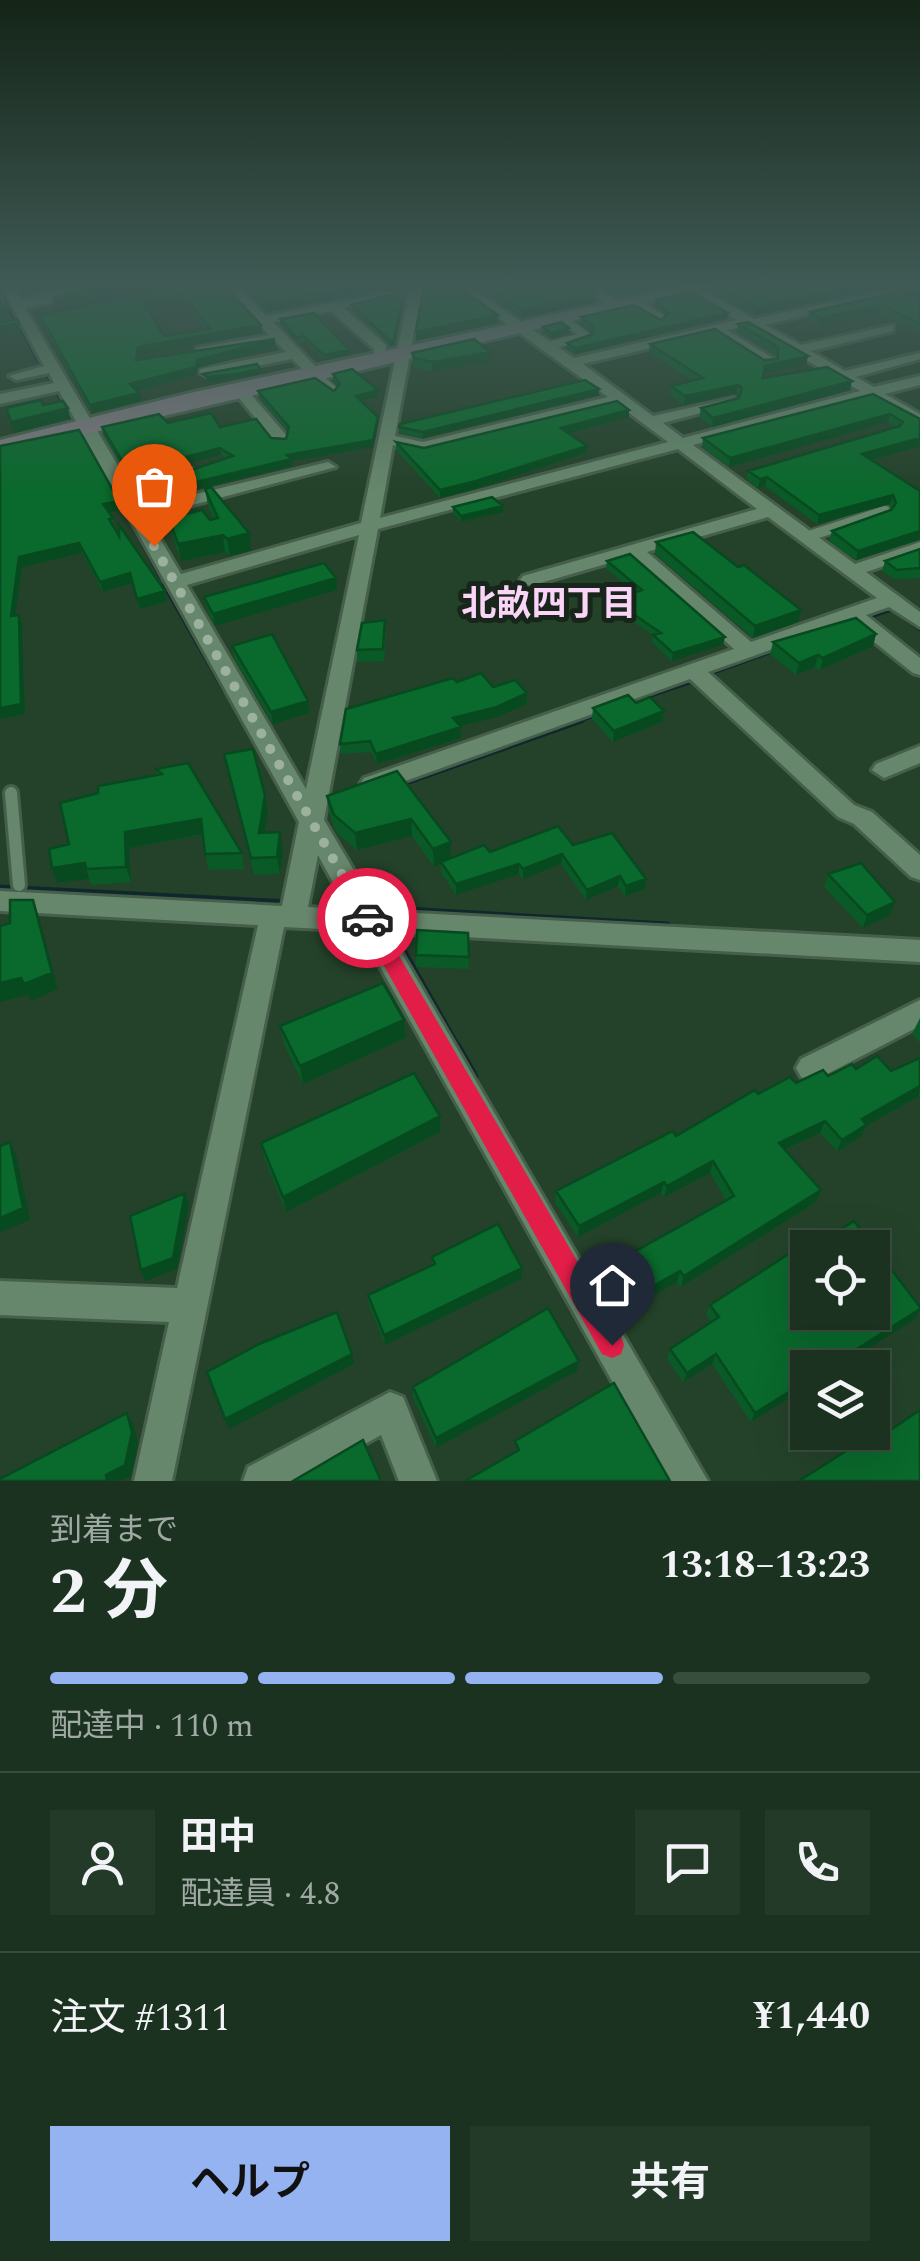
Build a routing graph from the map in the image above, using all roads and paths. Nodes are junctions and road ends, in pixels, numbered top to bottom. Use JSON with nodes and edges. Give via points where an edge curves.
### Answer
{"nodes":[{"id":1,"x":43,"y":353,"type":"edge"},
{"id":2,"x":193,"y":353,"type":"edge"},
{"id":3,"x":381,"y":353,"type":"edge"},
{"id":4,"x":404,"y":353,"type":"joint"},
{"id":5,"x":557,"y":353,"type":"edge"},
{"id":6,"x":616,"y":353,"type":"edge"},
{"id":7,"x":755,"y":353,"type":"edge"},
{"id":8,"x":804,"y":353,"type":"edge"},
{"id":9,"x":296,"y":354,"type":"joint"},
{"id":10,"x":183,"y":355,"type":"edge"},
{"id":11,"x":915,"y":356,"type":"dead end"},
{"id":12,"x":380,"y":358,"type":"junction"},
{"id":13,"x":769,"y":362,"type":"edge"},
{"id":14,"x":571,"y":364,"type":"junction"},
{"id":15,"x":828,"y":366,"type":"junction"},
{"id":16,"x":16,"y":368,"type":"dead end"},
{"id":17,"x":53,"y":369,"type":"junction"},
{"id":18,"x":206,"y":372,"type":"edge"},
{"id":19,"x":314,"y":373,"type":"junction"},
{"id":20,"x":798,"y":374,"type":"edge"},
{"id":21,"x":843,"y":376,"type":"junction"},
{"id":22,"x":920,"y":380,"type":"edge"},
{"id":23,"x":239,"y":389,"type":"junction"},
{"id":24,"x":333,"y":390,"type":"edge"},
{"id":25,"x":872,"y":392,"type":"junction"},
{"id":26,"x":0,"y":399,"type":"edge"},
{"id":27,"x":618,"y":399,"type":"junction"},
{"id":28,"x":732,"y":400,"type":"edge"},
{"id":29,"x":920,"y":420,"type":"edge"},
{"id":30,"x":649,"y":422,"type":"junction"},
{"id":31,"x":86,"y":426,"type":"junction"},
{"id":32,"x":387,"y":439,"type":"junction"},
{"id":33,"x":281,"y":440,"type":"edge"},
{"id":34,"x":677,"y":442,"type":"junction"},
{"id":35,"x":0,"y":447,"type":"edge"},
{"id":36,"x":328,"y":467,"type":"dead end"},
{"id":37,"x":206,"y":469,"type":"edge"},
{"id":38,"x":742,"y":472,"type":"dead end"},
{"id":39,"x":724,"y":477,"type":"junction"},
{"id":40,"x":122,"y":490,"type":"junction"},
{"id":41,"x":770,"y":511,"type":"junction"},
{"id":42,"x":885,"y":511,"type":"edge"},
{"id":43,"x":136,"y":514,"type":"junction"},
{"id":44,"x":364,"y":527,"type":"junction"},
{"id":45,"x":806,"y":537,"type":"junction"},
{"id":46,"x":920,"y":548,"type":"edge"},
{"id":47,"x":633,"y":550,"type":"junction"},
{"id":48,"x":852,"y":571,"type":"junction"},
{"id":49,"x":530,"y":580,"type":"dead end"},
{"id":50,"x":175,"y":582,"type":"junction"},
{"id":51,"x":920,"y":596,"type":"edge"},
{"id":52,"x":894,"y":602,"type":"junction"},
{"id":53,"x":852,"y":614,"type":"junction"},
{"id":54,"x":920,"y":621,"type":"edge"},
{"id":55,"x":749,"y":650,"type":"junction"},
{"id":56,"x":920,"y":668,"type":"edge"},
{"id":57,"x":693,"y":670,"type":"junction"},
{"id":58,"x":920,"y":754,"type":"edge"},
{"id":59,"x":884,"y":770,"type":"dead end"},
{"id":60,"x":12,"y":794,"type":"dead end"},
{"id":61,"x":311,"y":812,"type":"junction"},
{"id":62,"x":920,"y":870,"type":"edge"},
{"id":63,"x":12,"y":896,"type":"edge"},
{"id":64,"x":283,"y":916,"type":"junction"},
{"id":65,"x":369,"y":921,"type":"junction"},
{"id":66,"x":920,"y":951,"type":"edge"},
{"id":67,"x":920,"y":1012,"type":"edge"},
{"id":68,"x":811,"y":1068,"type":"dead end"},
{"id":69,"x":0,"y":1298,"type":"edge"},
{"id":70,"x":190,"y":1306,"type":"junction"},
{"id":71,"x":153,"y":1481,"type":"edge"},
{"id":72,"x":262,"y":1481,"type":"edge"},
{"id":73,"x":418,"y":1481,"type":"edge"},
{"id":74,"x":689,"y":1481,"type":"edge"}],
"edges":[{"from":1,"to":17,"type":"street"},
{"from":2,"to":10,"type":"street"},
{"from":3,"to":12,"type":"street"},
{"from":4,"to":12,"type":"street"},
{"from":4,"to":32,"type":"street"},
{"from":5,"to":14,"type":"street"},
{"from":6,"to":14,"type":"street"},
{"from":7,"to":13,"type":"street"},
{"from":8,"to":15,"type":"street"},
{"from":9,"to":18,"type":"street"},
{"from":9,"to":19,"type":"street"},
{"from":11,"to":21,"type":"street"},
{"from":12,"to":19,"type":"street"},
{"from":14,"to":27,"type":"street"},
{"from":15,"to":20,"type":"street"},
{"from":15,"to":21,"type":"street"},
{"from":16,"to":17,"type":"street"},
{"from":17,"to":26,"type":"street"},
{"from":17,"to":31,"type":"street"},
{"from":19,"to":23,"type":"street"},
{"from":19,"to":24,"type":"lane"},
{"from":21,"to":25,"type":"street"},
{"from":22,"to":25,"type":"street"},
{"from":23,"to":31,"type":"street"},
{"from":23,"to":33,"type":"street"},
{"from":25,"to":29,"type":"street"},
{"from":25,"to":34,"type":"street"},
{"from":27,"to":30,"type":"street"},
{"from":27,"to":32,"type":"street","via":[[423,447]]},
{"from":28,"to":30,"type":"street"},
{"from":30,"to":34,"type":"street"},
{"from":31,"to":35,"type":"street"},
{"from":31,"to":40,"type":"street"},
{"from":32,"to":44,"type":"street"},
{"from":34,"to":39,"type":"street"},
{"from":34,"to":44,"type":"street"},
{"from":36,"to":43,"type":"street"},
{"from":37,"to":40,"type":"street"},
{"from":38,"to":39,"type":"street"},
{"from":39,"to":41,"type":"street"},
{"from":40,"to":43,"type":"street"},
{"from":41,"to":45,"type":"street"},
{"from":41,"to":47,"type":"street"},
{"from":42,"to":45,"type":"lane"},
{"from":43,"to":50,"type":"street"},
{"from":44,"to":50,"type":"street"},
{"from":44,"to":61,"type":"street"},
{"from":45,"to":48,"type":"street"},
{"from":46,"to":48,"type":"street"},
{"from":47,"to":49,"type":"street"},
{"from":47,"to":55,"type":"street"},
{"from":48,"to":52,"type":"street"},
{"from":50,"to":61,"type":"street"},
{"from":51,"to":52,"type":"street"},
{"from":52,"to":53,"type":"street"},
{"from":52,"to":54,"type":"street"},
{"from":53,"to":55,"type":"street"},
{"from":53,"to":56,"type":"street"},
{"from":55,"to":57,"type":"street"},
{"from":57,"to":61,"type":"street"},
{"from":57,"to":62,"type":"street"},
{"from":58,"to":59,"type":"street"},
{"from":60,"to":63,"type":"lane"},
{"from":61,"to":64,"type":"street"},
{"from":61,"to":65,"type":"street"},
{"from":63,"to":64,"type":"street"},
{"from":64,"to":65,"type":"street"},
{"from":64,"to":70,"type":"street"},
{"from":65,"to":66,"type":"street"},
{"from":65,"to":74,"type":"street"},
{"from":67,"to":68,"type":"street"},
{"from":69,"to":70,"type":"street"},
{"from":70,"to":71,"type":"street"},
{"from":72,"to":73,"type":"street","via":[[390,1410]]}]}
